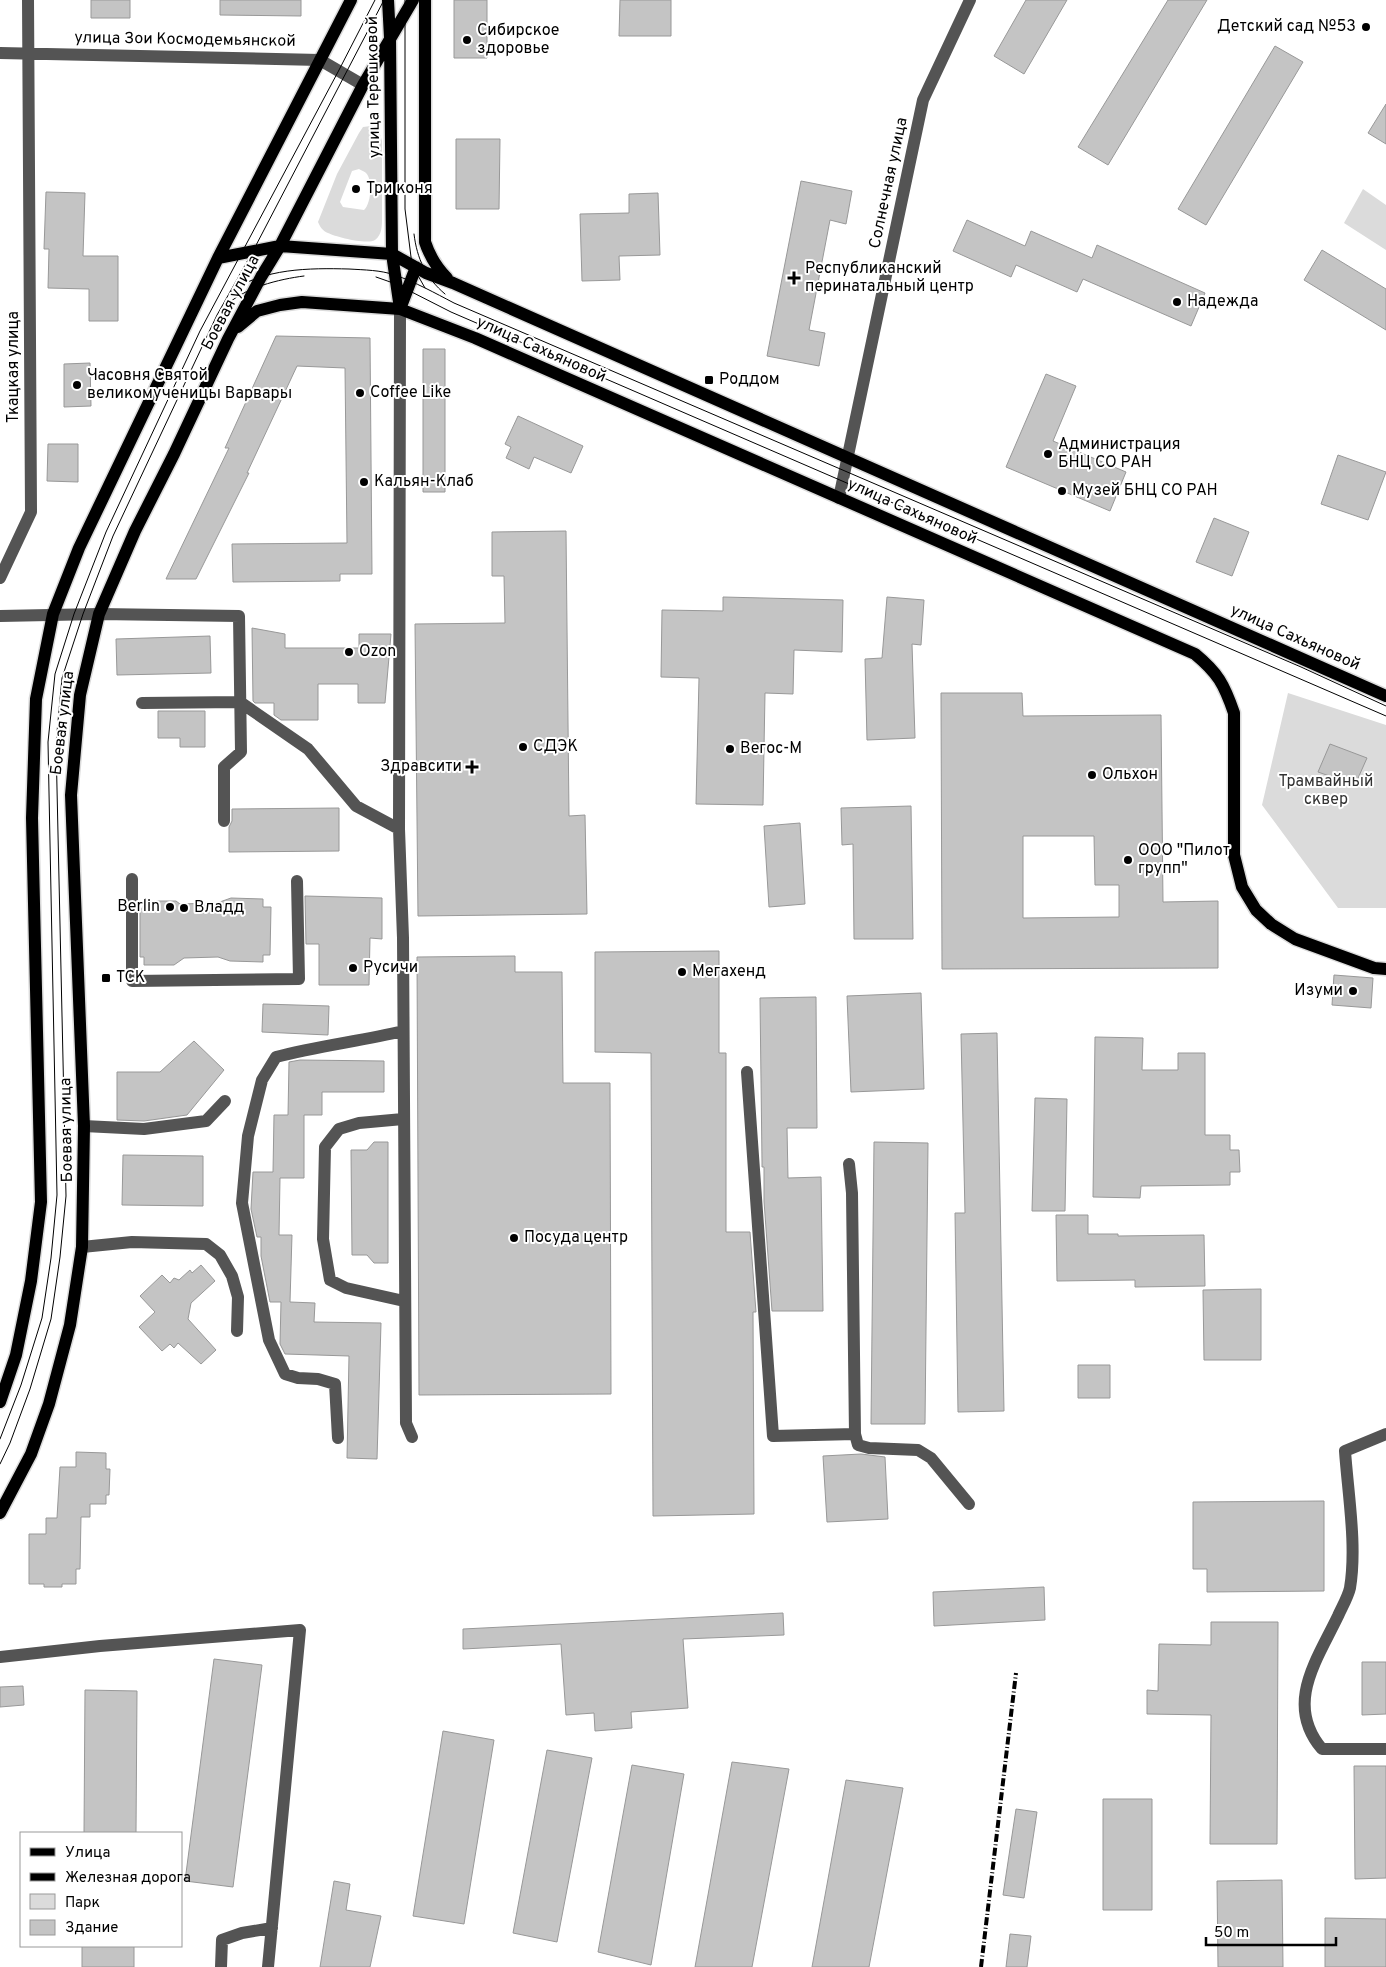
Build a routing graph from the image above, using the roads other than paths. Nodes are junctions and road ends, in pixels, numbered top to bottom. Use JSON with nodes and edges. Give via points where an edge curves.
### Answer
{"nodes":[{"id":1,"x":28,"y":0,"type":"edge"},
{"id":2,"x":351,"y":0,"type":"edge"},
{"id":3,"x":388,"y":0,"type":"edge"},
{"id":4,"x":413,"y":0,"type":"edge"},
{"id":5,"x":425,"y":0,"type":"edge"},
{"id":6,"x":970,"y":0,"type":"edge"},
{"id":7,"x":390,"y":38,"type":"junction"},
{"id":8,"x":0,"y":53,"type":"edge"},
{"id":9,"x":29,"y":53,"type":"junction"},
{"id":10,"x":320,"y":60,"type":"junction"},
{"id":11,"x":363,"y":85,"type":"junction"},
{"id":12,"x":280,"y":246,"type":"junction"},
{"id":13,"x":392,"y":254,"type":"junction"},
{"id":14,"x":218,"y":258,"type":"junction"},
{"id":15,"x":416,"y":267,"type":"junction"},
{"id":16,"x":453,"y":283,"type":"junction"},
{"id":17,"x":400,"y":309,"type":"junction"},
{"id":18,"x":228,"y":339,"type":"junction"},
{"id":19,"x":848,"y":457,"type":"junction"},
{"id":20,"x":838,"y":498,"type":"junction"},
{"id":21,"x":0,"y":578,"type":"edge"},
{"id":22,"x":53,"y":614,"type":"junction"},
{"id":23,"x":99,"y":614,"type":"junction"},
{"id":24,"x":0,"y":616,"type":"edge"},
{"id":25,"x":1386,"y":696,"type":"edge"},
{"id":26,"x":240,"y":702,"type":"junction"},
{"id":27,"x":142,"y":703,"type":"dead end"},
{"id":28,"x":224,"y":821,"type":"dead end"},
{"id":29,"x":398,"y":829,"type":"junction"},
{"id":30,"x":132,"y":879,"type":"dead end"},
{"id":31,"x":297,"y":881,"type":"dead end"},
{"id":32,"x":1386,"y":969,"type":"edge"},
{"id":33,"x":403,"y":1031,"type":"junction"},
{"id":34,"x":747,"y":1072,"type":"dead end"},
{"id":35,"x":225,"y":1101,"type":"dead end"},
{"id":36,"x":403,"y":1119,"type":"junction"},
{"id":37,"x":84,"y":1126,"type":"junction"},
{"id":38,"x":849,"y":1164,"type":"dead end"},
{"id":39,"x":82,"y":1247,"type":"junction"},
{"id":40,"x":404,"y":1302,"type":"junction"},
{"id":41,"x":237,"y":1331,"type":"dead end"},
{"id":42,"x":0,"y":1402,"type":"edge"},
{"id":43,"x":855,"y":1434,"type":"junction"},
{"id":44,"x":1386,"y":1434,"type":"edge"},
{"id":45,"x":412,"y":1437,"type":"dead end"},
{"id":46,"x":338,"y":1438,"type":"dead end"},
{"id":47,"x":969,"y":1504,"type":"dead end"},
{"id":48,"x":0,"y":1513,"type":"edge"},
{"id":49,"x":0,"y":1657,"type":"edge"},
{"id":50,"x":1386,"y":1749,"type":"edge"},
{"id":51,"x":272,"y":1928,"type":"junction"},
{"id":52,"x":221,"y":1967,"type":"edge"},
{"id":53,"x":268,"y":1967,"type":"edge"}],
"edges":[{"from":1,"to":9,"type":"street","name":"Ткацкая улица"},
{"from":2,"to":10,"type":"main road","name":"Боевая улица"},
{"from":3,"to":7,"type":"main road","name":"улица Терешковой"},
{"from":4,"to":7,"type":"main road","name":"Боевая улица"},
{"from":5,"to":16,"type":"main road","via":[[425,242],[437,268]]},
{"from":6,"to":19,"type":"street","name":"Солнечная улица","via":[[923,100]]},
{"from":7,"to":11,"type":"main road","name":"Боевая улица"},
{"from":7,"to":13,"type":"main road","name":"улица Терешковой"},
{"from":8,"to":9,"type":"street","name":"улица Зои Космодемьянской"},
{"from":9,"to":10,"type":"street","name":"улица Зои Космодемьянской"},
{"from":9,"to":21,"type":"street","name":"Ткацкая улица","via":[[31,512]]},
{"from":10,"to":11,"type":"street","name":"улица Зои Космодемьянской"},
{"from":10,"to":14,"type":"main road","name":"Боевая улица"},
{"from":11,"to":12,"type":"main road","name":"Боевая улица"},
{"from":12,"to":13,"type":"main road","name":"улица Сахьяновой"},
{"from":12,"to":14,"type":"main road","name":"улица Сахьяновой"},
{"from":12,"to":18,"type":"main road","name":"Боевая улица"},
{"from":13,"to":15,"type":"main road","name":"улица Сахьяновой"},
{"from":13,"to":17,"type":"main road","name":"улица Терешковой"},
{"from":14,"to":22,"type":"main road","name":"Боевая улица","via":[[79,548]]},
{"from":15,"to":16,"type":"main road","name":"улица Сахьяновой"},
{"from":15,"to":17,"type":"main road"},
{"from":16,"to":19,"type":"main road","name":"улица Сахьяновой"},
{"from":17,"to":18,"type":"main road","name":"улица Сахьяновой","via":[[302,302],[280,304],[256,311]]},
{"from":17,"to":20,"type":"main road","name":"улица Сахьяновой","via":[[475,338]]},
{"from":17,"to":29,"type":"street"},
{"from":18,"to":23,"type":"main road","name":"Боевая улица","via":[[135,531]]},
{"from":19,"to":20,"type":"street","name":"Солнечная улица"},
{"from":19,"to":25,"type":"main road","name":"улица Сахьяновой"},
{"from":20,"to":32,"type":"main road","name":"улица Сахьяновой","via":[[1195,654],[1214,670],[1227,691],[1234,713],[1234,855],[1242,887],[1256,910],[1295,939],[1374,968]]},
{"from":22,"to":23,"type":"street"},
{"from":22,"to":24,"type":"street"},
{"from":22,"to":42,"type":"main road","name":"Боевая улица","via":[[36,699],[32,818],[41,1202],[31,1282],[16,1355]]},
{"from":23,"to":26,"type":"street","via":[[239,616]]},
{"from":23,"to":37,"type":"main road","name":"Боевая улица","via":[[80,695],[71,795]]},
{"from":26,"to":27,"type":"street"},
{"from":26,"to":28,"type":"street","via":[[241,752],[224,767]]},
{"from":26,"to":29,"type":"street","via":[[308,749],[356,806]]},
{"from":29,"to":33,"type":"street"},
{"from":30,"to":31,"type":"street","via":[[132,981],[299,979]]},
{"from":33,"to":36,"type":"street"},
{"from":33,"to":46,"type":"street","via":[[276,1057],[262,1080],[248,1136],[242,1203],[269,1340],[285,1374],[335,1384]]},
{"from":34,"to":43,"type":"street","via":[[773,1436]]},
{"from":35,"to":37,"type":"street","via":[[206,1121],[144,1129]]},
{"from":36,"to":40,"type":"street"},
{"from":36,"to":40,"type":"street","via":[[359,1123],[339,1129],[325,1146],[323,1239],[330,1280],[346,1288]]},
{"from":37,"to":39,"type":"main road","name":"Боевая улица"},
{"from":38,"to":43,"type":"street"},
{"from":39,"to":41,"type":"street","via":[[132,1242],[206,1244],[220,1255],[232,1276],[238,1297]]},
{"from":39,"to":48,"type":"main road","name":"Боевая улица","via":[[70,1325],[49,1404],[31,1454]]},
{"from":40,"to":45,"type":"street","via":[[406,1423]]},
{"from":43,"to":47,"type":"street","via":[[858,1445],[869,1448],[918,1450],[931,1458]]},
{"from":44,"to":50,"type":"street","via":[[1345,1451],[1353,1563],[1349,1590],[1307,1682],[1304,1711],[1312,1738],[1322,1749]]},
{"from":49,"to":51,"type":"street","via":[[300,1630]]},
{"from":51,"to":52,"type":"street","via":[[242,1932],[222,1940]]},
{"from":51,"to":53,"type":"street"}]}
